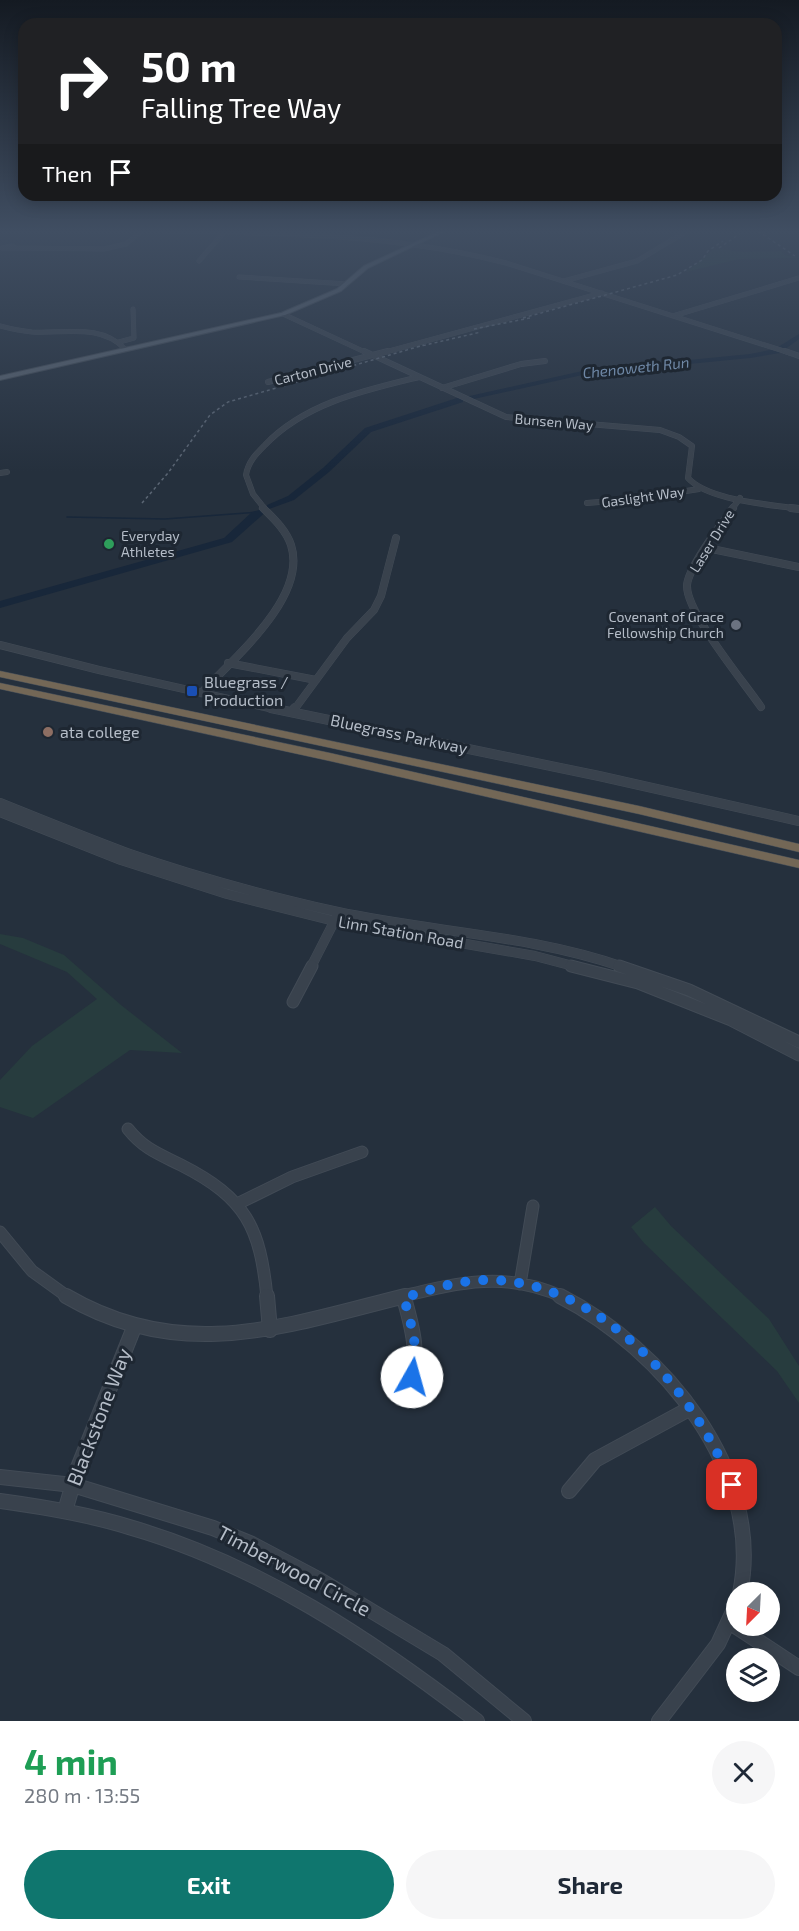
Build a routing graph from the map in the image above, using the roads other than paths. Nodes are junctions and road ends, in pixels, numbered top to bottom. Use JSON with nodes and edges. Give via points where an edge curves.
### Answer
{"nodes":[{"id":1,"x":133,"y":311,"type":"edge"},
{"id":2,"x":289,"y":311,"type":"edge"},
{"id":3,"x":536,"y":311,"type":"edge"},
{"id":4,"x":659,"y":311,"type":"edge"},
{"id":5,"x":689,"y":311,"type":"edge"},
{"id":6,"x":283,"y":314,"type":"junction"},
{"id":7,"x":673,"y":316,"type":"junction"},
{"id":8,"x":0,"y":326,"type":"edge"},
{"id":9,"x":119,"y":342,"type":"junction"},
{"id":10,"x":125,"y":349,"type":"junction"},
{"id":11,"x":374,"y":356,"type":"junction"},
{"id":12,"x":799,"y":356,"type":"edge"},
{"id":13,"x":545,"y":361,"type":"dead end"},
{"id":14,"x":419,"y":377,"type":"junction"},
{"id":15,"x":0,"y":378,"type":"edge"},
{"id":16,"x":268,"y":382,"type":"dead end"},
{"id":17,"x":442,"y":388,"type":"junction"},
{"id":18,"x":699,"y":489,"type":"junction"},
{"id":19,"x":740,"y":498,"type":"junction"},
{"id":20,"x":587,"y":503,"type":"dead end"},
{"id":21,"x":799,"y":508,"type":"edge"},
{"id":22,"x":396,"y":538,"type":"dead end"},
{"id":23,"x":707,"y":548,"type":"junction"},
{"id":24,"x":799,"y":567,"type":"edge"},
{"id":25,"x":0,"y":645,"type":"edge"},
{"id":26,"x":228,"y":663,"type":"junction"},
{"id":27,"x":0,"y":674,"type":"edge"},
{"id":28,"x":316,"y":680,"type":"junction"},
{"id":29,"x":0,"y":686,"type":"edge"},
{"id":30,"x":201,"y":693,"type":"junction"},
{"id":31,"x":761,"y":707,"type":"dead end"},
{"id":32,"x":292,"y":712,"type":"junction"},
{"id":33,"x":0,"y":803,"type":"edge"},
{"id":34,"x":0,"y":812,"type":"edge"},
{"id":35,"x":799,"y":821,"type":"edge"},
{"id":36,"x":799,"y":848,"type":"edge"},
{"id":37,"x":799,"y":864,"type":"edge"},
{"id":38,"x":337,"y":916,"type":"junction"},
{"id":39,"x":293,"y":1002,"type":"dead end"},
{"id":40,"x":799,"y":1042,"type":"edge"},
{"id":41,"x":799,"y":1055,"type":"edge"},
{"id":42,"x":128,"y":1129,"type":"dead end"},
{"id":43,"x":362,"y":1152,"type":"dead end"},
{"id":44,"x":237,"y":1204,"type":"junction"},
{"id":45,"x":533,"y":1206,"type":"dead end"},
{"id":46,"x":0,"y":1232,"type":"edge"},
{"id":47,"x":520,"y":1284,"type":"junction"},
{"id":48,"x":404,"y":1298,"type":"junction"},
{"id":49,"x":135,"y":1325,"type":"junction"},
{"id":50,"x":270,"y":1330,"type":"junction"},
{"id":51,"x":405,"y":1392,"type":"dead end"},
{"id":52,"x":689,"y":1409,"type":"junction"},
{"id":53,"x":0,"y":1477,"type":"edge"},
{"id":54,"x":73,"y":1485,"type":"junction"},
{"id":55,"x":569,"y":1491,"type":"dead end"},
{"id":56,"x":0,"y":1501,"type":"edge"},
{"id":57,"x":65,"y":1511,"type":"junction"},
{"id":58,"x":741,"y":1582,"type":"edge"},
{"id":59,"x":726,"y":1628,"type":"edge"},
{"id":60,"x":750,"y":1636,"type":"edge"},
{"id":61,"x":799,"y":1668,"type":"edge"},
{"id":62,"x":477,"y":1721,"type":"edge"},
{"id":63,"x":524,"y":1721,"type":"edge"},
{"id":64,"x":660,"y":1721,"type":"edge"}],
"edges":[{"from":1,"to":9,"type":"street","via":[[134,338]]},
{"from":2,"to":6,"type":"main road"},
{"from":3,"to":11,"type":"street","name":"Carton Drive"},
{"from":4,"to":7,"type":"street"},
{"from":5,"to":7,"type":"street"},
{"from":6,"to":10,"type":"main road"},
{"from":6,"to":11,"type":"street","name":"Bunsen Way"},
{"from":7,"to":12,"type":"street"},
{"from":8,"to":9,"type":"street","via":[[30,332],[94,333]]},
{"from":9,"to":10,"type":"street"},
{"from":10,"to":15,"type":"main road"},
{"from":11,"to":14,"type":"street","name":"Bunsen Way"},
{"from":11,"to":16,"type":"street","name":"Carton Drive"},
{"from":13,"to":17,"type":"street","via":[[521,364]]},
{"from":14,"to":17,"type":"street","name":"Bunsen Way"},
{"from":14,"to":26,"type":"street","via":[[352,395],[309,413],[271,437],[254,456],[246,470],[246,481],[285,534],[292,553],[292,572],[276,610]]},
{"from":17,"to":18,"type":"street","name":"Bunsen Way","via":[[519,420],[643,428],[675,434],[692,446],[688,478]]},
{"from":18,"to":19,"type":"street"},
{"from":18,"to":20,"type":"street","name":"Gaslight Way"},
{"from":19,"to":21,"type":"street"},
{"from":19,"to":23,"type":"street","name":"Laser Drive"},
{"from":22,"to":28,"type":"street","via":[[374,610]]},
{"from":23,"to":24,"type":"street"},
{"from":23,"to":31,"type":"street","name":"Laser Drive","via":[[690,576],[688,598]]},
{"from":25,"to":30,"type":"street","name":"Bluegrass Parkway"},
{"from":26,"to":28,"type":"street"},
{"from":26,"to":30,"type":"street"},
{"from":27,"to":36,"type":"highway","via":[[639,810]]},
{"from":28,"to":32,"type":"street"},
{"from":29,"to":37,"type":"highway"},
{"from":30,"to":32,"type":"street","name":"Bluegrass Parkway"},
{"from":32,"to":35,"type":"street","name":"Bluegrass Parkway"},
{"from":33,"to":38,"type":"street","name":"Linn Station Road","via":[[165,866]]},
{"from":34,"to":38,"type":"street","name":"Linn Station Road","via":[[158,873],[227,894]]},
{"from":38,"to":39,"type":"street"},
{"from":38,"to":40,"type":"street","name":"Linn Station Road","via":[[508,939],[603,960],[689,990]]},
{"from":38,"to":41,"type":"street","name":"Linn Station Road","via":[[401,934],[503,949],[615,976],[701,1008]]},
{"from":42,"to":44,"type":"street","via":[[141,1145],[219,1188]]},
{"from":43,"to":44,"type":"street","via":[[292,1177]]},
{"from":44,"to":50,"type":"street","via":[[258,1241]]},
{"from":45,"to":47,"type":"street"},
{"from":46,"to":49,"type":"street","via":[[49,1285],[101,1314]]},
{"from":47,"to":48,"type":"street","via":[[461,1282]]},
{"from":47,"to":52,"type":"street","via":[[566,1298],[614,1327],[646,1356]]},
{"from":48,"to":50,"type":"street"},
{"from":48,"to":51,"type":"street","via":[[416,1340],[417,1363]]},
{"from":49,"to":50,"type":"street","via":[[207,1335]]},
{"from":49,"to":54,"type":"street","name":"Blackstone Way"},
{"from":52,"to":55,"type":"street","via":[[596,1460]]},
{"from":52,"to":58,"type":"street","via":[[726,1470],[738,1505],[744,1542]]},
{"from":53,"to":54,"type":"street","name":"Timberwood Circle"},
{"from":54,"to":57,"type":"street","name":"Blackstone Way"},
{"from":54,"to":63,"type":"street","name":"Timberwood Circle","via":[[252,1544],[443,1654]]},
{"from":56,"to":57,"type":"street","name":"Timberwood Circle"},
{"from":57,"to":62,"type":"street","name":"Timberwood Circle","via":[[156,1534],[321,1611]]},
{"from":59,"to":64,"type":"street"},
{"from":60,"to":61,"type":"street"}]}
